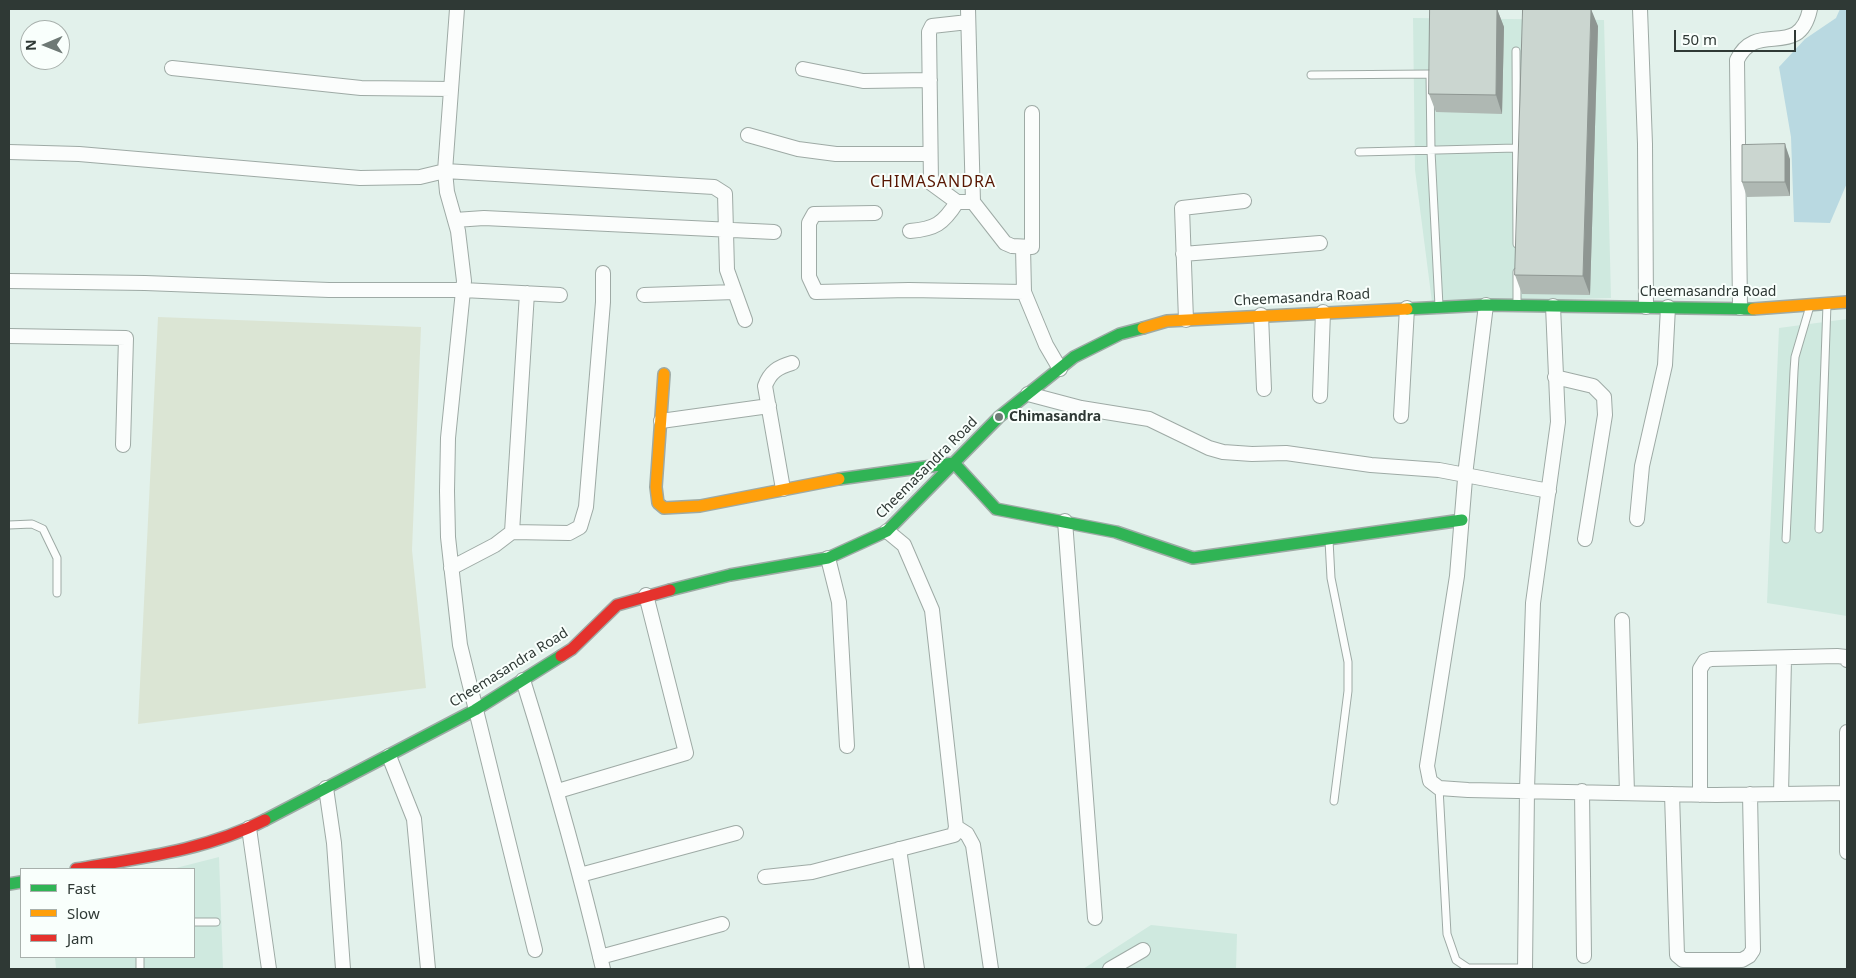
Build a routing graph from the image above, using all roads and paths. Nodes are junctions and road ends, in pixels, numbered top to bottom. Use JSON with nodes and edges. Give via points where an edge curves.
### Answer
{"nodes":[{"id":1,"x":457,"y":9,"type":"edge"},
{"id":2,"x":1640,"y":9,"type":"edge"},
{"id":3,"x":1810,"y":9,"type":"edge"},
{"id":4,"x":968,"y":16,"type":"edge"},
{"id":5,"x":1516,"y":51,"type":"dead end"},
{"id":6,"x":172,"y":68,"type":"dead end"},
{"id":7,"x":802,"y":69,"type":"dead end"},
{"id":8,"x":1310,"y":75,"type":"dead end"},
{"id":9,"x":930,"y":80,"type":"junction"},
{"id":10,"x":451,"y":89,"type":"junction"},
{"id":11,"x":1032,"y":113,"type":"dead end"},
{"id":12,"x":748,"y":135,"type":"dead end"},
{"id":13,"x":1516,"y":148,"type":"junction"},
{"id":14,"x":1431,"y":150,"type":"junction"},
{"id":15,"x":9,"y":152,"type":"edge"},
{"id":16,"x":1359,"y":152,"type":"dead end"},
{"id":17,"x":930,"y":154,"type":"junction"},
{"id":18,"x":445,"y":171,"type":"junction"},
{"id":19,"x":1244,"y":201,"type":"dead end"},
{"id":20,"x":957,"y":202,"type":"junction"},
{"id":21,"x":972,"y":202,"type":"junction"},
{"id":22,"x":875,"y":213,"type":"dead end"},
{"id":23,"x":455,"y":220,"type":"junction"},
{"id":24,"x":726,"y":230,"type":"junction"},
{"id":25,"x":910,"y":231,"type":"dead end"},
{"id":26,"x":774,"y":232,"type":"dead end"},
{"id":27,"x":1320,"y":243,"type":"dead end"},
{"id":28,"x":1024,"y":247,"type":"junction"},
{"id":29,"x":1517,"y":248,"type":"edge"},
{"id":30,"x":1183,"y":254,"type":"junction"},
{"id":31,"x":1517,"y":268,"type":"edge"},
{"id":32,"x":603,"y":273,"type":"dead end"},
{"id":33,"x":9,"y":281,"type":"edge"},
{"id":34,"x":463,"y":290,"type":"junction"},
{"id":35,"x":735,"y":292,"type":"junction"},
{"id":36,"x":1024,"y":292,"type":"junction"},
{"id":37,"x":527,"y":293,"type":"junction"},
{"id":38,"x":560,"y":295,"type":"dead end"},
{"id":39,"x":644,"y":295,"type":"dead end"},
{"id":40,"x":1847,"y":302,"type":"edge"},
{"id":41,"x":1810,"y":304,"type":"junction"},
{"id":42,"x":1827,"y":304,"type":"junction"},
{"id":43,"x":1486,"y":305,"type":"junction"},
{"id":44,"x":1517,"y":305,"type":"junction"},
{"id":45,"x":1438,"y":306,"type":"junction"},
{"id":46,"x":1553,"y":306,"type":"junction"},
{"id":47,"x":1646,"y":307,"type":"junction"},
{"id":48,"x":1668,"y":307,"type":"junction"},
{"id":49,"x":1407,"y":308,"type":"junction"},
{"id":50,"x":1740,"y":308,"type":"junction"},
{"id":51,"x":1323,"y":312,"type":"junction"},
{"id":52,"x":1261,"y":316,"type":"junction"},
{"id":53,"x":745,"y":320,"type":"dead end"},
{"id":54,"x":1186,"y":320,"type":"junction"},
{"id":55,"x":9,"y":336,"type":"edge"},
{"id":56,"x":792,"y":363,"type":"dead end"},
{"id":57,"x":1060,"y":369,"type":"junction"},
{"id":58,"x":664,"y":374,"type":"dead end"},
{"id":59,"x":1554,"y":377,"type":"junction"},
{"id":60,"x":1264,"y":389,"type":"dead end"},
{"id":61,"x":1028,"y":394,"type":"junction"},
{"id":62,"x":1320,"y":396,"type":"dead end"},
{"id":63,"x":768,"y":406,"type":"junction"},
{"id":64,"x":1401,"y":416,"type":"dead end"},
{"id":65,"x":661,"y":421,"type":"junction"},
{"id":66,"x":123,"y":445,"type":"dead end"},
{"id":67,"x":954,"y":463,"type":"junction"},
{"id":68,"x":1466,"y":473,"type":"junction"},
{"id":69,"x":783,"y":489,"type":"junction"},
{"id":70,"x":1549,"y":491,"type":"junction"},
{"id":71,"x":1637,"y":519,"type":"dead end"},
{"id":72,"x":1462,"y":520,"type":"junction"},
{"id":73,"x":1065,"y":521,"type":"junction"},
{"id":74,"x":9,"y":525,"type":"edge"},
{"id":75,"x":1819,"y":529,"type":"dead end"},
{"id":76,"x":887,"y":530,"type":"junction"},
{"id":77,"x":512,"y":532,"type":"junction"},
{"id":78,"x":1786,"y":538,"type":"dead end"},
{"id":79,"x":1585,"y":539,"type":"dead end"},
{"id":80,"x":1329,"y":540,"type":"junction"},
{"id":81,"x":828,"y":558,"type":"junction"},
{"id":82,"x":452,"y":568,"type":"junction"},
{"id":83,"x":57,"y":593,"type":"dead end"},
{"id":84,"x":646,"y":595,"type":"junction"},
{"id":85,"x":1622,"y":620,"type":"dead end"},
{"id":86,"x":1784,"y":658,"type":"junction"},
{"id":87,"x":1847,"y":660,"type":"edge"},
{"id":88,"x":523,"y":680,"type":"junction"},
{"id":89,"x":475,"y":710,"type":"junction"},
{"id":90,"x":1847,"y":732,"type":"edge"},
{"id":91,"x":847,"y":746,"type":"dead end"},
{"id":92,"x":389,"y":756,"type":"junction"},
{"id":93,"x":326,"y":788,"type":"junction"},
{"id":94,"x":1439,"y":788,"type":"junction"},
{"id":95,"x":1527,"y":790,"type":"junction"},
{"id":96,"x":558,"y":791,"type":"junction"},
{"id":97,"x":1582,"y":791,"type":"junction"},
{"id":98,"x":1846,"y":793,"type":"edge"},
{"id":99,"x":1628,"y":794,"type":"junction"},
{"id":100,"x":1672,"y":794,"type":"junction"},
{"id":101,"x":1750,"y":794,"type":"junction"},
{"id":102,"x":1781,"y":794,"type":"junction"},
{"id":103,"x":1700,"y":795,"type":"junction"},
{"id":104,"x":1334,"y":801,"type":"dead end"},
{"id":105,"x":956,"y":827,"type":"junction"},
{"id":106,"x":249,"y":828,"type":"junction"},
{"id":107,"x":736,"y":833,"type":"dead end"},
{"id":108,"x":899,"y":849,"type":"junction"},
{"id":109,"x":1847,"y":852,"type":"edge"},
{"id":110,"x":136,"y":864,"type":"edge"},
{"id":111,"x":88,"y":868,"type":"edge"},
{"id":112,"x":580,"y":875,"type":"junction"},
{"id":113,"x":765,"y":877,"type":"dead end"},
{"id":114,"x":1096,"y":918,"type":"dead end"},
{"id":115,"x":195,"y":922,"type":"edge"},
{"id":116,"x":216,"y":922,"type":"dead end"},
{"id":117,"x":722,"y":924,"type":"dead end"},
{"id":118,"x":535,"y":950,"type":"dead end"},
{"id":119,"x":1143,"y":950,"type":"dead end"},
{"id":120,"x":1584,"y":956,"type":"dead end"},
{"id":121,"x":601,"y":963,"type":"edge"},
{"id":122,"x":269,"y":969,"type":"edge"},
{"id":123,"x":343,"y":969,"type":"edge"},
{"id":124,"x":428,"y":969,"type":"edge"},
{"id":125,"x":917,"y":969,"type":"edge"},
{"id":126,"x":991,"y":969,"type":"edge"},
{"id":127,"x":1110,"y":969,"type":"edge"},
{"id":128,"x":1525,"y":969,"type":"edge"}],
"edges":[{"from":1,"to":10,"type":"street"},
{"from":2,"to":47,"type":"street"},
{"from":3,"to":50,"type":"street","via":[[1805,28],[1798,33],[1758,40],[1743,49],[1737,60]]},
{"from":4,"to":9,"type":"street","via":[[932,26],[929,32]]},
{"from":4,"to":21,"type":"street"},
{"from":5,"to":13,"type":"lane"},
{"from":6,"to":10,"type":"street","via":[[361,88]]},
{"from":7,"to":9,"type":"street","via":[[863,81]]},
{"from":8,"to":14,"type":"lane","via":[[1430,74]]},
{"from":9,"to":17,"type":"street"},
{"from":10,"to":18,"type":"street"},
{"from":11,"to":28,"type":"street","via":[[1032,247]]},
{"from":12,"to":17,"type":"street","via":[[836,154]]},
{"from":13,"to":14,"type":"lane"},
{"from":13,"to":29,"type":"lane"},
{"from":14,"to":16,"type":"lane"},
{"from":14,"to":45,"type":"lane"},
{"from":15,"to":18,"type":"street","via":[[79,154],[360,178],[420,177]]},
{"from":17,"to":20,"type":"street","via":[[931,183]]},
{"from":18,"to":23,"type":"street"},
{"from":18,"to":24,"type":"street","via":[[714,187],[725,194]]},
{"from":19,"to":30,"type":"street","via":[[1182,208]]},
{"from":20,"to":21,"type":"street"},
{"from":20,"to":25,"type":"street","via":[[942,222],[930,229]]},
{"from":21,"to":28,"type":"street","via":[[1005,243]]},
{"from":22,"to":36,"type":"street","via":[[814,214],[809,222],[809,277],[816,292]]},
{"from":23,"to":24,"type":"street","via":[[477,217]]},
{"from":23,"to":34,"type":"street","via":[[463,262]]},
{"from":24,"to":26,"type":"street"},
{"from":24,"to":35,"type":"street","via":[[727,270]]},
{"from":27,"to":30,"type":"street"},
{"from":28,"to":36,"type":"street"},
{"from":30,"to":54,"type":"street"},
{"from":31,"to":44,"type":"lane"},
{"from":32,"to":77,"type":"street","via":[[586,506],[580,527],[569,533]]},
{"from":33,"to":34,"type":"street","via":[[329,290]]},
{"from":34,"to":37,"type":"street"},
{"from":34,"to":82,"type":"street","via":[[448,438]]},
{"from":35,"to":39,"type":"street"},
{"from":35,"to":53,"type":"street"},
{"from":36,"to":57,"type":"street","via":[[1046,345]]},
{"from":37,"to":38,"type":"street"},
{"from":37,"to":77,"type":"street"},
{"from":40,"to":42,"type":"street","name":"Cheemasandra Road"},
{"from":41,"to":42,"type":"street","name":"Cheemasandra Road"},
{"from":41,"to":50,"type":"street","name":"Cheemasandra Road"},
{"from":41,"to":78,"type":"lane","via":[[1795,357]]},
{"from":42,"to":75,"type":"lane"},
{"from":43,"to":44,"type":"street","name":"Cheemasandra Road"},
{"from":43,"to":45,"type":"street","name":"Cheemasandra Road"},
{"from":43,"to":68,"type":"street"},
{"from":44,"to":46,"type":"street","name":"Cheemasandra Road"},
{"from":45,"to":49,"type":"street","name":"Cheemasandra Road"},
{"from":46,"to":47,"type":"street","name":"Cheemasandra Road"},
{"from":46,"to":59,"type":"street"},
{"from":47,"to":48,"type":"street","name":"Cheemasandra Road"},
{"from":48,"to":50,"type":"street","name":"Cheemasandra Road"},
{"from":48,"to":71,"type":"street","via":[[1664,365],[1642,466]]},
{"from":49,"to":51,"type":"street","name":"Cheemasandra Road"},
{"from":49,"to":64,"type":"street"},
{"from":51,"to":52,"type":"street","name":"Cheemasandra Road"},
{"from":51,"to":62,"type":"street"},
{"from":52,"to":54,"type":"street","name":"Cheemasandra Road"},
{"from":52,"to":60,"type":"street"},
{"from":54,"to":57,"type":"street","name":"Cheemasandra Road","via":[[1168,321],[1120,334],[1074,357]]},
{"from":55,"to":66,"type":"street","via":[[126,338]]},
{"from":56,"to":63,"type":"street","via":[[779,367],[768,377],[765,386]]},
{"from":57,"to":61,"type":"street","name":"Cheemasandra Road"},
{"from":58,"to":65,"type":"street"},
{"from":59,"to":70,"type":"street","via":[[1558,422]]},
{"from":59,"to":79,"type":"street","via":[[1593,386],[1604,397],[1605,414]]},
{"from":61,"to":67,"type":"street","name":"Cheemasandra Road","via":[[999,417]]},
{"from":61,"to":68,"type":"street","via":[[1081,408],[1149,419],[1224,452],[1286,453],[1371,465]]},
{"from":63,"to":65,"type":"street"},
{"from":63,"to":69,"type":"street"},
{"from":65,"to":69,"type":"street","via":[[656,488],[658,503],[664,508],[700,506]]},
{"from":67,"to":69,"type":"street"},
{"from":67,"to":73,"type":"street","via":[[996,509]]},
{"from":67,"to":76,"type":"street","name":"Cheemasandra Road"},
{"from":68,"to":70,"type":"street"},
{"from":68,"to":72,"type":"street"},
{"from":70,"to":95,"type":"street","via":[[1533,603]]},
{"from":72,"to":80,"type":"street"},
{"from":72,"to":94,"type":"street","via":[[1426,766],[1430,781]]},
{"from":73,"to":80,"type":"street","via":[[1130,535],[1193,558]]},
{"from":73,"to":114,"type":"street"},
{"from":74,"to":83,"type":"lane","via":[[32,524],[43,529],[56,558]]},
{"from":76,"to":81,"type":"street","name":"Cheemasandra Road"},
{"from":76,"to":105,"type":"street","via":[[904,545],[932,610]]},
{"from":77,"to":82,"type":"street"},
{"from":80,"to":104,"type":"lane","via":[[1331,578],[1348,662],[1348,691]]},
{"from":81,"to":84,"type":"street","name":"Cheemasandra Road","via":[[730,574]]},
{"from":81,"to":91,"type":"street","via":[[839,602]]},
{"from":82,"to":89,"type":"street","via":[[460,645]]},
{"from":84,"to":88,"type":"street","name":"Cheemasandra Road","via":[[617,605],[572,649]]},
{"from":84,"to":96,"type":"street","via":[[686,753]]},
{"from":85,"to":99,"type":"street"},
{"from":86,"to":87,"type":"street","via":[[1837,656]]},
{"from":86,"to":102,"type":"street"},
{"from":86,"to":103,"type":"street","via":[[1711,659],[1700,668]]},
{"from":88,"to":89,"type":"street","name":"Cheemasandra Road"},
{"from":88,"to":96,"type":"street"},
{"from":89,"to":92,"type":"street","name":"Cheemasandra Road"},
{"from":89,"to":118,"type":"street"},
{"from":90,"to":98,"type":"street"},
{"from":92,"to":93,"type":"street","name":"Cheemasandra Road"},
{"from":92,"to":124,"type":"street","via":[[414,819]]},
{"from":93,"to":106,"type":"street","name":"Cheemasandra Road"},
{"from":93,"to":123,"type":"street","via":[[334,843]]},
{"from":94,"to":95,"type":"street"},
{"from":94,"to":128,"type":"lane","via":[[1447,934],[1456,960],[1468,968]]},
{"from":95,"to":97,"type":"street"},
{"from":95,"to":128,"type":"street"},
{"from":96,"to":112,"type":"street"},
{"from":97,"to":99,"type":"street"},
{"from":97,"to":120,"type":"street"},
{"from":98,"to":102,"type":"street"},
{"from":98,"to":109,"type":"street"},
{"from":99,"to":100,"type":"street"},
{"from":100,"to":101,"type":"street","via":[[1677,955],[1683,960],[1742,960],[1753,950]]},
{"from":100,"to":103,"type":"street"},
{"from":101,"to":102,"type":"street"},
{"from":101,"to":103,"type":"street"},
{"from":105,"to":108,"type":"street","via":[[954,835],[949,837]]},
{"from":105,"to":126,"type":"street","via":[[967,834],[973,844]]},
{"from":106,"to":110,"type":"street","name":"Cheemasandra Road"},
{"from":106,"to":122,"type":"street"},
{"from":107,"to":112,"type":"street"},
{"from":108,"to":113,"type":"street","via":[[812,872]]},
{"from":108,"to":125,"type":"street"},
{"from":110,"to":111,"type":"street","name":"Cheemasandra Road"},
{"from":112,"to":121,"type":"street"},
{"from":115,"to":116,"type":"lane"},
{"from":117,"to":121,"type":"street"},
{"from":119,"to":127,"type":"street"}]}
